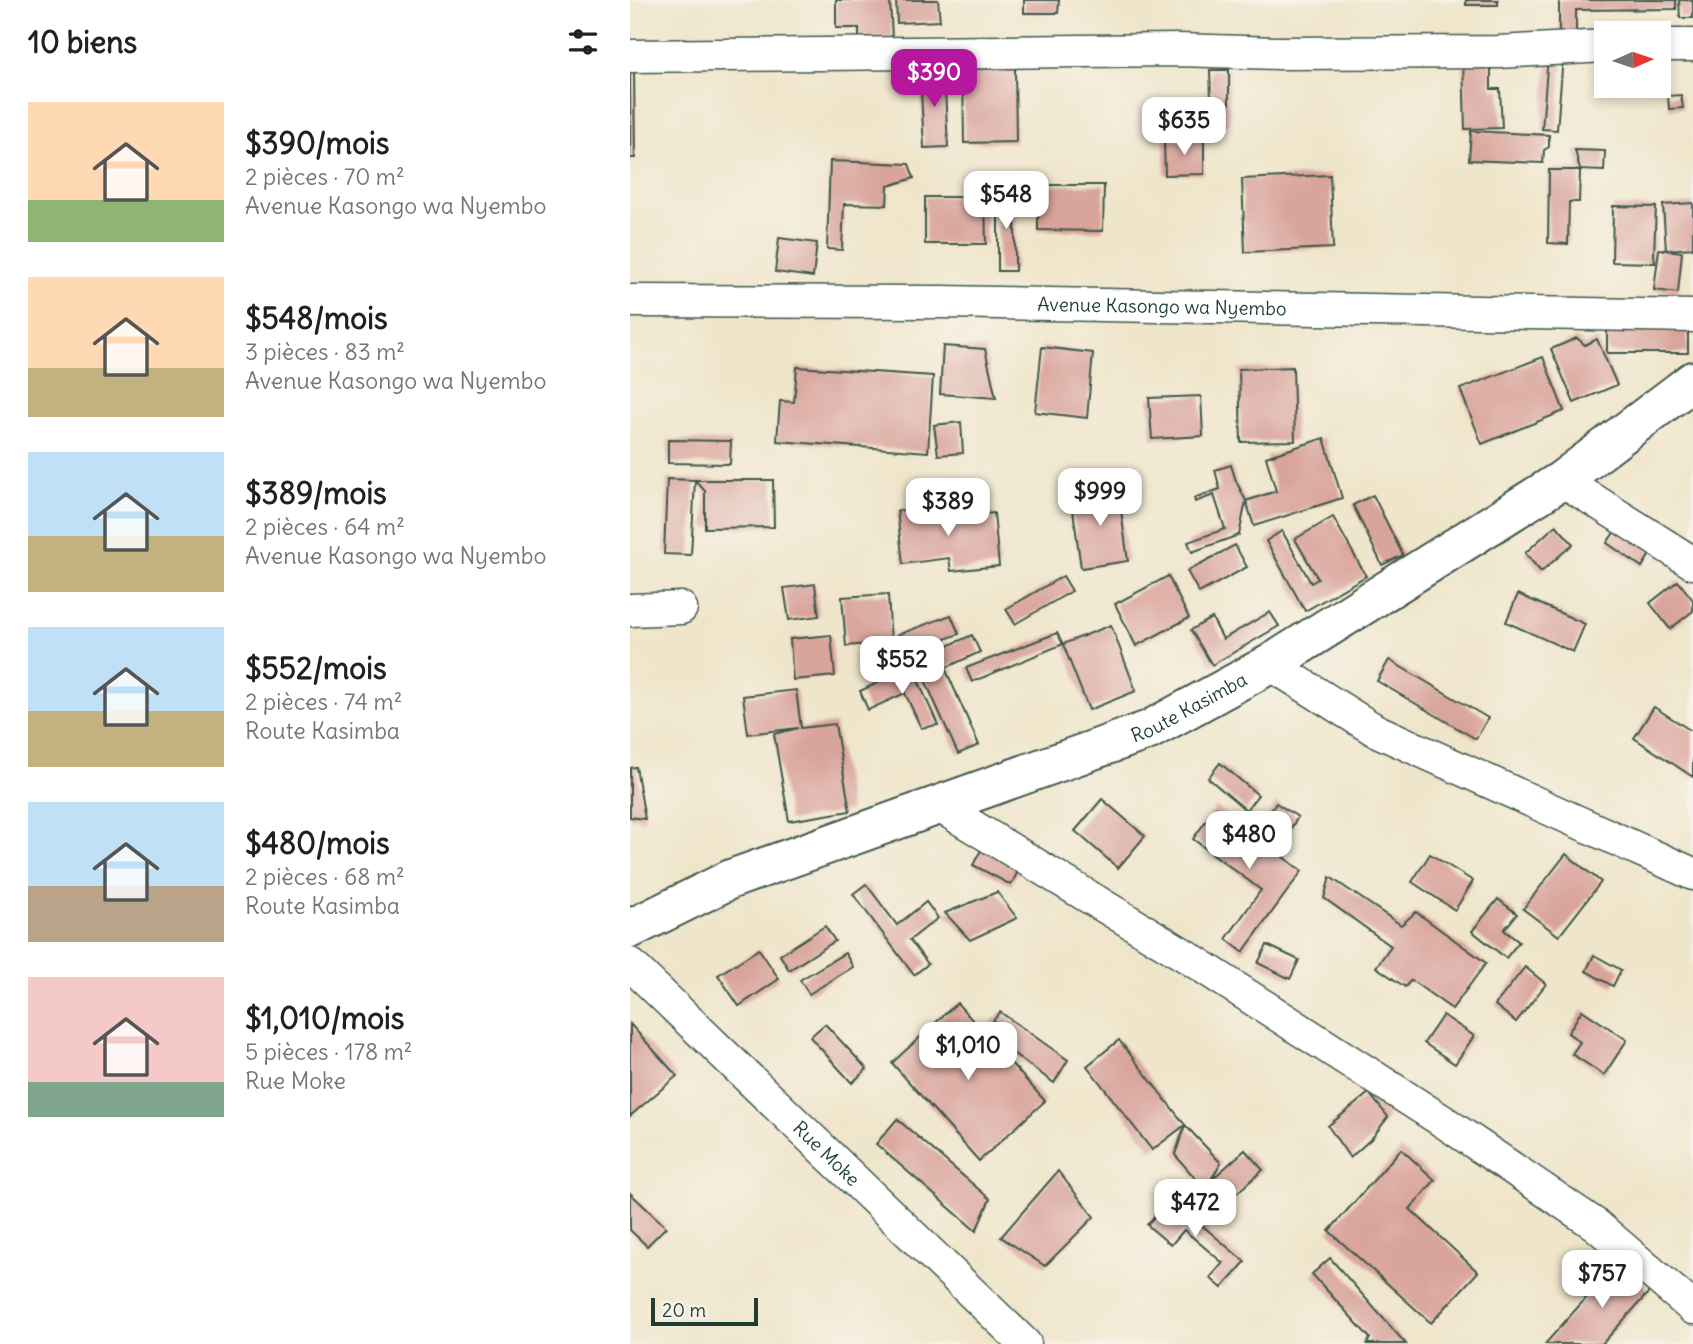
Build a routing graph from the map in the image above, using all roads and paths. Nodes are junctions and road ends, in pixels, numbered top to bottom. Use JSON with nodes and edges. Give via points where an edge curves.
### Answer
{"nodes":[{"id":1,"x":1671,"y":45,"type":"edge"},
{"id":2,"x":1693,"y":45,"type":"edge"},
{"id":3,"x":1594,"y":47,"type":"edge"},
{"id":4,"x":630,"y":56,"type":"edge"},
{"id":5,"x":630,"y":301,"type":"edge"},
{"id":6,"x":1693,"y":316,"type":"edge"},
{"id":7,"x":1693,"y":381,"type":"edge"},
{"id":8,"x":1562,"y":480,"type":"junction"},
{"id":9,"x":1693,"y":563,"type":"edge"},
{"id":10,"x":681,"y":608,"type":"dead end"},
{"id":11,"x":630,"y":610,"type":"edge"},
{"id":12,"x":1270,"y":664,"type":"junction"},
{"id":13,"x":936,"y":804,"type":"junction"},
{"id":14,"x":1693,"y":874,"type":"edge"},
{"id":15,"x":630,"y":929,"type":"edge"},
{"id":16,"x":630,"y":964,"type":"edge"},
{"id":17,"x":1693,"y":1308,"type":"edge"},
{"id":18,"x":1025,"y":1344,"type":"edge"}],
"edges":[{"from":1,"to":2,"type":"street"},
{"from":3,"to":4,"type":"street","via":[[1484,52]]},
{"from":5,"to":6,"type":"street","name":"Avenue Kasongo wa Nyembo","via":[[956,302]]},
{"from":7,"to":8,"type":"street","name":"Route Kasimba"},
{"from":8,"to":9,"type":"street"},
{"from":8,"to":12,"type":"street","name":"Route Kasimba"},
{"from":10,"to":11,"type":"street"},
{"from":12,"to":13,"type":"street","name":"Route Kasimba","via":[[1149,730]]},
{"from":12,"to":14,"type":"street","via":[[1375,730]]},
{"from":13,"to":15,"type":"street","name":"Route Kasimba","via":[[731,879]]},
{"from":13,"to":17,"type":"street","via":[[1186,956],[1444,1122],[1596,1225]]},
{"from":16,"to":18,"type":"street","name":"Rue Moke"}]}
